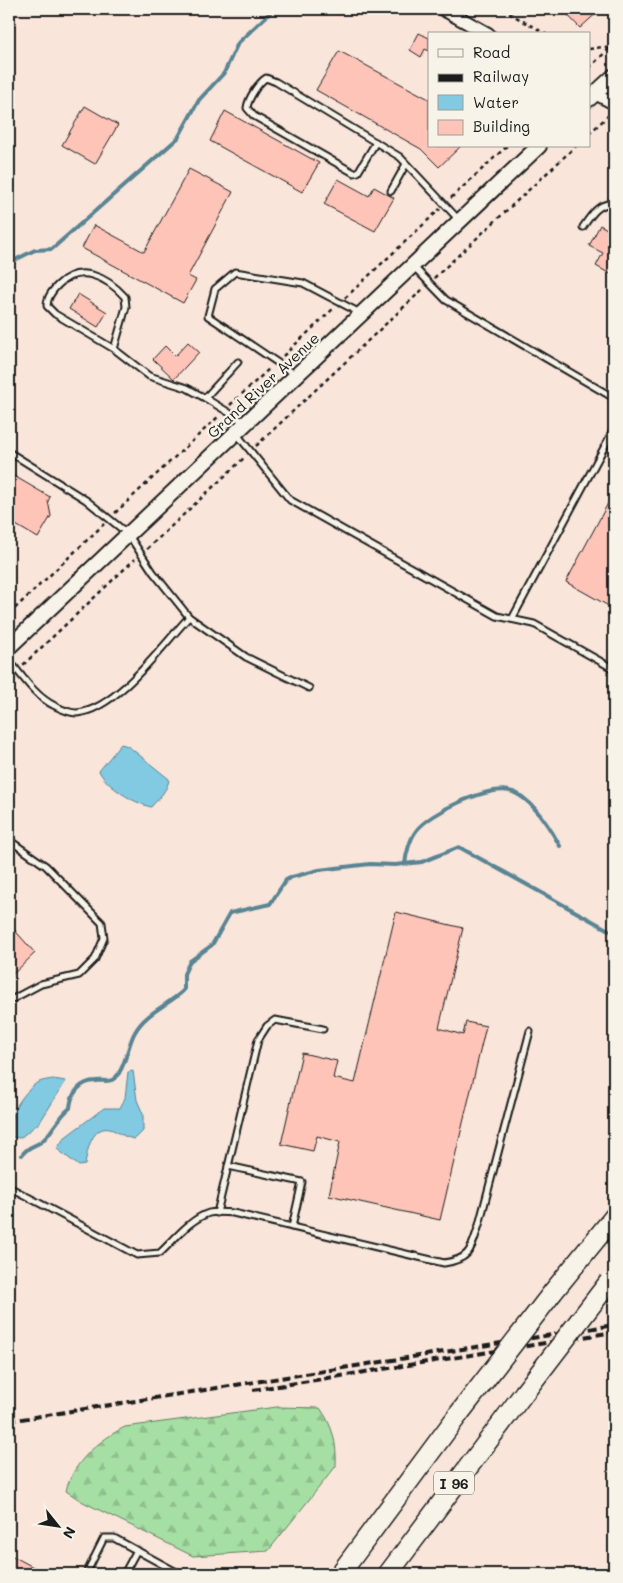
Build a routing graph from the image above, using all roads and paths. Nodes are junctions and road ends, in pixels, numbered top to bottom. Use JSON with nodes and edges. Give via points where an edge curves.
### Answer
{"nodes":[{"id":1,"x":443,"y":9,"type":"edge"},
{"id":2,"x":502,"y":9,"type":"edge"},
{"id":3,"x":485,"y":32,"type":"edge"},
{"id":4,"x":542,"y":32,"type":"edge"},
{"id":5,"x":614,"y":44,"type":"edge"},
{"id":6,"x":611,"y":48,"type":"junction"},
{"id":7,"x":590,"y":49,"type":"edge"},
{"id":8,"x":614,"y":50,"type":"edge"},
{"id":9,"x":590,"y":67,"type":"edge"},
{"id":10,"x":614,"y":76,"type":"edge"},
{"id":11,"x":591,"y":94,"type":"edge"},
{"id":12,"x":614,"y":104,"type":"edge"},
{"id":13,"x":614,"y":110,"type":"edge"},
{"id":14,"x":590,"y":132,"type":"edge"},
{"id":15,"x":376,"y":142,"type":"junction"},
{"id":16,"x":504,"y":148,"type":"edge"},
{"id":17,"x":537,"y":148,"type":"edge"},
{"id":18,"x":574,"y":148,"type":"edge"},
{"id":19,"x":406,"y":164,"type":"junction"},
{"id":20,"x":391,"y":191,"type":"dead end"},
{"id":21,"x":444,"y":204,"type":"junction"},
{"id":22,"x":614,"y":204,"type":"edge"},
{"id":23,"x":460,"y":221,"type":"junction"},
{"id":24,"x":583,"y":227,"type":"dead end"},
{"id":25,"x":413,"y":266,"type":"junction"},
{"id":26,"x":429,"y":283,"type":"junction"},
{"id":27,"x":340,"y":302,"type":"junction"},
{"id":28,"x":362,"y":314,"type":"junction"},
{"id":29,"x":114,"y":349,"type":"junction"},
{"id":30,"x":238,"y":362,"type":"dead end"},
{"id":31,"x":277,"y":362,"type":"junction"},
{"id":32,"x":297,"y":375,"type":"junction"},
{"id":33,"x":206,"y":398,"type":"junction"},
{"id":34,"x":614,"y":398,"type":"edge"},
{"id":35,"x":226,"y":410,"type":"junction"},
{"id":36,"x":241,"y":428,"type":"junction"},
{"id":37,"x":614,"y":429,"type":"edge"},
{"id":38,"x":251,"y":451,"type":"junction"},
{"id":39,"x":9,"y":452,"type":"edge"},
{"id":40,"x":109,"y":519,"type":"junction"},
{"id":41,"x":128,"y":534,"type":"junction"},
{"id":42,"x":141,"y":554,"type":"junction"},
{"id":43,"x":9,"y":614,"type":"edge"},
{"id":44,"x":189,"y":617,"type":"junction"},
{"id":45,"x":512,"y":619,"type":"junction"},
{"id":46,"x":9,"y":647,"type":"edge"},
{"id":47,"x":9,"y":660,"type":"edge"},
{"id":48,"x":614,"y":669,"type":"edge"},
{"id":49,"x":17,"y":670,"type":"junction"},
{"id":50,"x":308,"y":688,"type":"dead end"},
{"id":51,"x":9,"y":840,"type":"edge"},
{"id":52,"x":9,"y":1001,"type":"edge"},
{"id":53,"x":322,"y":1029,"type":"dead end"},
{"id":54,"x":530,"y":1031,"type":"dead end"},
{"id":55,"x":228,"y":1166,"type":"junction"},
{"id":56,"x":9,"y":1187,"type":"edge"},
{"id":57,"x":217,"y":1213,"type":"junction"},
{"id":58,"x":614,"y":1217,"type":"edge"},
{"id":59,"x":292,"y":1227,"type":"junction"},
{"id":60,"x":612,"y":1278,"type":"edge"},
{"id":61,"x":137,"y":1550,"type":"junction"},
{"id":62,"x":86,"y":1574,"type":"edge"},
{"id":63,"x":124,"y":1574,"type":"edge"},
{"id":64,"x":180,"y":1574,"type":"edge"},
{"id":65,"x":340,"y":1574,"type":"edge"},
{"id":66,"x":388,"y":1574,"type":"edge"}],
"edges":[{"from":1,"to":3,"type":"street","via":[[461,15]]},
{"from":2,"to":4,"type":"path"},
{"from":5,"to":6,"type":"path"},
{"from":6,"to":7,"type":"path"},
{"from":6,"to":8,"type":"path"},
{"from":6,"to":9,"type":"path"},
{"from":10,"to":11,"type":"main road"},
{"from":11,"to":12,"type":"street"},
{"from":13,"to":14,"type":"path"},
{"from":15,"to":15,"type":"lane","via":[[266,78],[248,103],[247,108],[254,116],[354,173],[358,172]]},
{"from":15,"to":19,"type":"lane"},
{"from":16,"to":21,"type":"path"},
{"from":17,"to":23,"type":"main road","name":"Grand River Avenue"},
{"from":18,"to":26,"type":"path"},
{"from":19,"to":20,"type":"lane"},
{"from":19,"to":21,"type":"lane"},
{"from":21,"to":23,"type":"lane"},
{"from":21,"to":27,"type":"path"},
{"from":22,"to":24,"type":"lane","via":[[607,203],[596,210]]},
{"from":23,"to":25,"type":"main road","name":"Grand River Avenue"},
{"from":25,"to":26,"type":"lane"},
{"from":25,"to":28,"type":"main road","name":"Grand River Avenue"},
{"from":26,"to":34,"type":"lane","via":[[446,300]]},
{"from":26,"to":38,"type":"path"},
{"from":27,"to":28,"type":"lane"},
{"from":27,"to":31,"type":"path"},
{"from":27,"to":31,"type":"lane","via":[[303,283],[257,274],[235,272],[215,289],[208,316]]},
{"from":28,"to":32,"type":"main road","name":"Grand River Avenue"},
{"from":29,"to":29,"type":"lane","via":[[50,310],[47,306],[50,295],[59,284],[77,274],[87,273],[100,277],[125,297],[126,307]]},
{"from":29,"to":33,"type":"lane","via":[[149,376]]},
{"from":30,"to":33,"type":"lane"},
{"from":31,"to":32,"type":"lane"},
{"from":31,"to":35,"type":"path"},
{"from":32,"to":36,"type":"main road","name":"Grand River Avenue"},
{"from":33,"to":35,"type":"lane"},
{"from":35,"to":36,"type":"lane"},
{"from":35,"to":40,"type":"path"},
{"from":36,"to":38,"type":"lane"},
{"from":36,"to":41,"type":"main road","name":"Grand River Avenue"},
{"from":37,"to":45,"type":"lane"},
{"from":38,"to":42,"type":"path"},
{"from":38,"to":45,"type":"lane","via":[[290,500],[497,616]]},
{"from":39,"to":40,"type":"lane","via":[[86,500]]},
{"from":40,"to":41,"type":"lane"},
{"from":40,"to":43,"type":"path"},
{"from":41,"to":42,"type":"lane"},
{"from":41,"to":46,"type":"main road","name":"Grand River Avenue"},
{"from":42,"to":44,"type":"lane"},
{"from":42,"to":49,"type":"path"},
{"from":44,"to":49,"type":"lane","via":[[120,692],[95,708],[75,713],[54,706]]},
{"from":44,"to":50,"type":"lane","via":[[246,657]]},
{"from":45,"to":48,"type":"lane","via":[[534,624]]},
{"from":47,"to":49,"type":"lane"},
{"from":51,"to":52,"type":"lane","via":[[46,866],[102,923],[104,938],[96,959],[79,975],[41,984]]},
{"from":53,"to":55,"type":"lane","via":[[275,1020],[267,1026],[258,1040]]},
{"from":54,"to":59,"type":"lane","via":[[469,1254],[458,1261],[444,1262]]},
{"from":55,"to":57,"type":"lane"},
{"from":55,"to":59,"type":"lane","via":[[302,1182]]},
{"from":56,"to":57,"type":"lane","via":[[137,1255],[160,1253],[198,1218],[210,1212]]},
{"from":57,"to":59,"type":"lane","via":[[233,1213]]},
{"from":58,"to":65,"type":"highway","number":"I 96","bridge":true,"via":[[552,1292]]},
{"from":60,"to":66,"type":"highway","number":"I 96","bridge":true},
{"from":61,"to":62,"type":"lane","via":[[114,1538],[104,1538]]},
{"from":61,"to":63,"type":"lane"},
{"from":61,"to":64,"type":"lane"}]}
